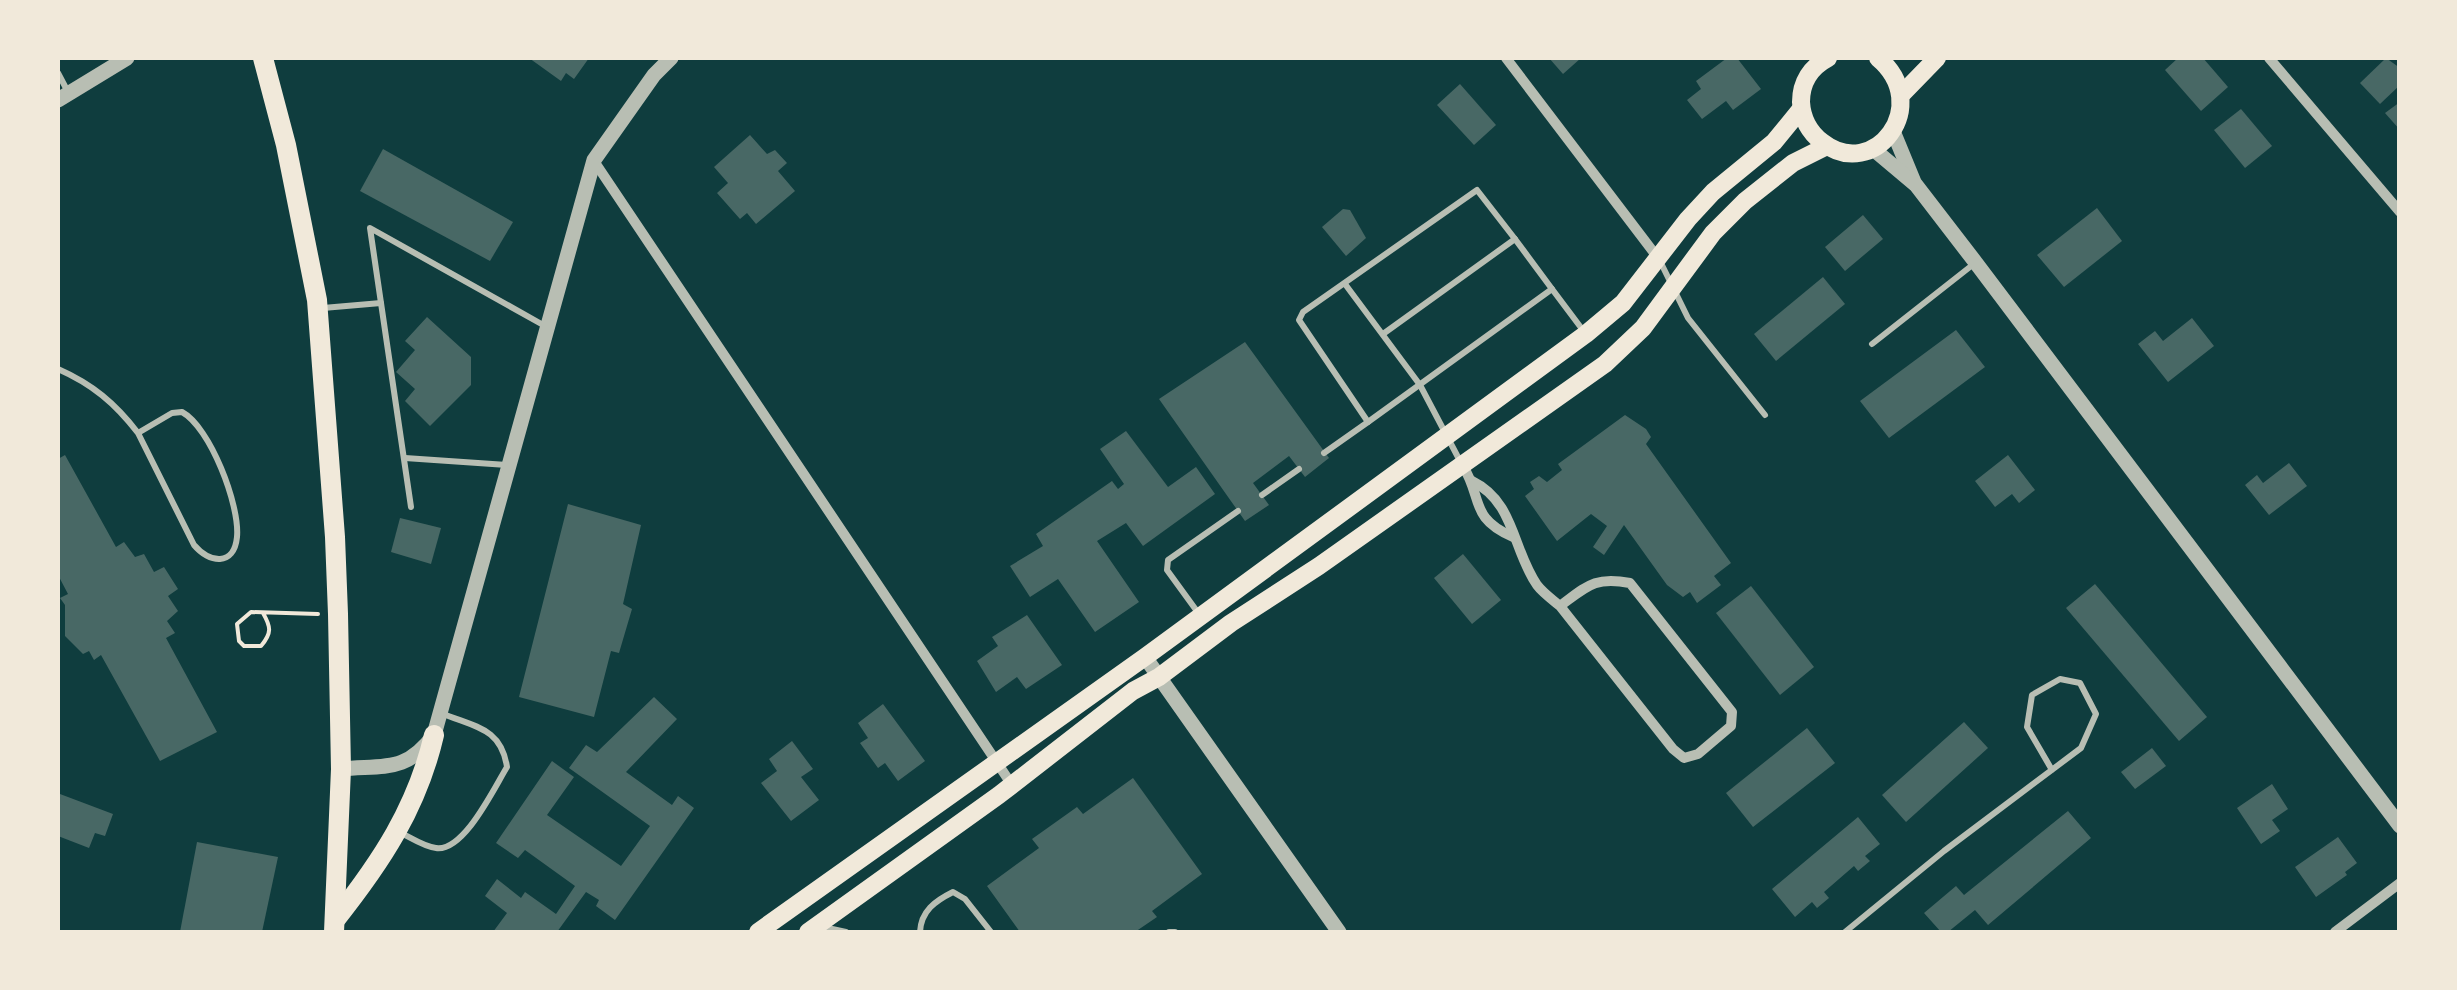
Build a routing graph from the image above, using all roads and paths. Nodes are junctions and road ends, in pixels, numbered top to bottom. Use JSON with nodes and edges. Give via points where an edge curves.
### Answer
{"nodes":[{"id":1,"x":126,"y":58,"type":"edge"},
{"id":2,"x":263,"y":58,"type":"edge"},
{"id":3,"x":671,"y":58,"type":"edge"},
{"id":4,"x":1506,"y":58,"type":"edge"},
{"id":5,"x":1828,"y":58,"type":"edge"},
{"id":6,"x":1878,"y":58,"type":"edge"},
{"id":7,"x":1937,"y":58,"type":"edge"},
{"id":8,"x":2269,"y":58,"type":"edge"},
{"id":9,"x":1805,"y":66,"type":"edge"},
{"id":10,"x":58,"y":74,"type":"edge"},
{"id":11,"x":1901,"y":95,"type":"junction"},
{"id":12,"x":63,"y":96,"type":"edge"},
{"id":13,"x":1801,"y":109,"type":"junction"},
{"id":14,"x":1893,"y":131,"type":"junction"},
{"id":15,"x":1827,"y":146,"type":"junction"},
{"id":16,"x":1872,"y":148,"type":"junction"},
{"id":17,"x":594,"y":160,"type":"junction"},
{"id":18,"x":1916,"y":185,"type":"junction"},
{"id":19,"x":2400,"y":212,"type":"edge"},
{"id":20,"x":1515,"y":239,"type":"junction"},
{"id":21,"x":1658,"y":258,"type":"junction"},
{"id":22,"x":1976,"y":263,"type":"junction"},
{"id":23,"x":1345,"y":284,"type":"junction"},
{"id":24,"x":1673,"y":286,"type":"junction"},
{"id":25,"x":1552,"y":289,"type":"junction"},
{"id":26,"x":381,"y":303,"type":"junction"},
{"id":27,"x":317,"y":308,"type":"junction"},
{"id":28,"x":546,"y":326,"type":"junction"},
{"id":29,"x":1383,"y":334,"type":"junction"},
{"id":30,"x":1586,"y":334,"type":"junction"},
{"id":31,"x":1872,"y":344,"type":"dead end"},
{"id":32,"x":58,"y":369,"type":"edge"},
{"id":33,"x":1420,"y":385,"type":"junction"},
{"id":34,"x":1765,"y":415,"type":"dead end"},
{"id":35,"x":1368,"y":422,"type":"junction"},
{"id":36,"x":138,"y":433,"type":"junction"},
{"id":37,"x":1448,"y":433,"type":"junction"},
{"id":38,"x":1324,"y":452,"type":"dead end"},
{"id":39,"x":405,"y":458,"type":"junction"},
{"id":40,"x":507,"y":466,"type":"junction"},
{"id":41,"x":1299,"y":469,"type":"dead end"},
{"id":42,"x":1467,"y":474,"type":"junction"},
{"id":43,"x":1262,"y":495,"type":"dead end"},
{"id":44,"x":411,"y":506,"type":"dead end"},
{"id":45,"x":1238,"y":510,"type":"dead end"},
{"id":46,"x":1513,"y":537,"type":"junction"},
{"id":47,"x":1560,"y":606,"type":"junction"},
{"id":48,"x":264,"y":612,"type":"junction"},
{"id":49,"x":338,"y":614,"type":"junction"},
{"id":50,"x":1199,"y":614,"type":"junction"},
{"id":51,"x":1145,"y":656,"type":"junction"},
{"id":52,"x":1159,"y":678,"type":"junction"},
{"id":53,"x":440,"y":712,"type":"junction"},
{"id":54,"x":434,"y":735,"type":"junction"},
{"id":55,"x":998,"y":760,"type":"junction"},
{"id":56,"x":342,"y":770,"type":"junction"},
{"id":57,"x":2052,"y":770,"type":"junction"},
{"id":58,"x":1012,"y":784,"type":"junction"},
{"id":59,"x":2400,"y":826,"type":"edge"},
{"id":60,"x":398,"y":832,"type":"junction"},
{"id":61,"x":2400,"y":884,"type":"edge"},
{"id":62,"x":335,"y":926,"type":"edge"},
{"id":63,"x":812,"y":929,"type":"edge"},
{"id":64,"x":758,"y":932,"type":"edge"},
{"id":65,"x":846,"y":932,"type":"edge"},
{"id":66,"x":920,"y":932,"type":"edge"},
{"id":67,"x":991,"y":932,"type":"edge"},
{"id":68,"x":1339,"y":932,"type":"edge"},
{"id":69,"x":1845,"y":932,"type":"edge"},
{"id":70,"x":2335,"y":932,"type":"edge"}],
"edges":[{"from":1,"to":12,"type":"street"},
{"from":2,"to":27,"type":"highway"},
{"from":3,"to":17,"type":"street"},
{"from":4,"to":21,"type":"street"},
{"from":5,"to":9,"type":"main road"},
{"from":6,"to":11,"type":"main road","via":[[1896,77]]},
{"from":7,"to":11,"type":"main road"},
{"from":8,"to":19,"type":"street"},
{"from":9,"to":13,"type":"main road"},
{"from":10,"to":12,"type":"lane"},
{"from":11,"to":14,"type":"main road"},
{"from":13,"to":15,"type":"main road"},
{"from":13,"to":21,"type":"main road","via":[[1774,142],[1713,192]]},
{"from":14,"to":16,"type":"main road"},
{"from":14,"to":18,"type":"street"},
{"from":15,"to":16,"type":"main road","via":[[1847,152]]},
{"from":15,"to":24,"type":"main road","via":[[1745,201]]},
{"from":16,"to":18,"type":"street"},
{"from":17,"to":28,"type":"street"},
{"from":17,"to":55,"type":"street"},
{"from":18,"to":22,"type":"street"},
{"from":20,"to":23,"type":"lane","via":[[1477,190]]},
{"from":20,"to":25,"type":"lane"},
{"from":20,"to":29,"type":"lane"},
{"from":21,"to":24,"type":"lane"},
{"from":21,"to":30,"type":"main road","via":[[1623,303]]},
{"from":22,"to":31,"type":"lane"},
{"from":22,"to":59,"type":"street"},
{"from":23,"to":29,"type":"lane"},
{"from":23,"to":35,"type":"lane","via":[[1299,320]]},
{"from":24,"to":34,"type":"lane","via":[[1688,318]]},
{"from":24,"to":42,"type":"main road","via":[[1605,364]]},
{"from":25,"to":30,"type":"lane"},
{"from":25,"to":33,"type":"lane"},
{"from":26,"to":27,"type":"lane"},
{"from":26,"to":28,"type":"lane","via":[[370,228]]},
{"from":26,"to":39,"type":"lane"},
{"from":27,"to":49,"type":"highway"},
{"from":28,"to":40,"type":"street"},
{"from":29,"to":33,"type":"lane"},
{"from":30,"to":37,"type":"main road"},
{"from":32,"to":36,"type":"lane","via":[[85,380]]},
{"from":33,"to":35,"type":"lane"},
{"from":33,"to":37,"type":"lane"},
{"from":35,"to":38,"type":"lane"},
{"from":36,"to":36,"type":"lane","via":[[194,545],[204,557],[224,558],[237,537],[232,497],[196,424],[182,412],[172,413]]},
{"from":37,"to":42,"type":"lane"},
{"from":37,"to":50,"type":"main road"},
{"from":39,"to":40,"type":"lane"},
{"from":39,"to":44,"type":"lane"},
{"from":40,"to":53,"type":"street"},
{"from":41,"to":43,"type":"lane"},
{"from":42,"to":46,"type":"street","via":[[1490,490],[1510,518]]},
{"from":42,"to":46,"type":"street","via":[[1494,528]]},
{"from":42,"to":52,"type":"main road","via":[[1231,622]]},
{"from":45,"to":50,"type":"lane","via":[[1168,560],[1167,570]]},
{"from":46,"to":47,"type":"street","via":[[1538,586]]},
{"from":47,"to":47,"type":"street","via":[[1606,578],[1630,582],[1732,712],[1731,726],[1684,758]]},
{"from":48,"to":48,"type":"path","via":[[251,612],[237,624],[244,646],[261,646],[269,636]]},
{"from":48,"to":49,"type":"path"},
{"from":49,"to":56,"type":"highway"},
{"from":50,"to":51,"type":"main road"},
{"from":51,"to":52,"type":"street"},
{"from":51,"to":55,"type":"main road"},
{"from":52,"to":58,"type":"main road"},
{"from":52,"to":68,"type":"street"},
{"from":53,"to":54,"type":"street"},
{"from":53,"to":60,"type":"lane","via":[[497,736],[507,766],[451,846],[435,848]]},
{"from":54,"to":56,"type":"street","via":[[409,761]]},
{"from":54,"to":60,"type":"highway","via":[[424,778]]},
{"from":55,"to":58,"type":"street"},
{"from":55,"to":64,"type":"main road"},
{"from":56,"to":62,"type":"highway"},
{"from":57,"to":57,"type":"lane","via":[[2080,748],[2096,714],[2080,684],[2060,679],[2032,695],[2027,727]]},
{"from":57,"to":69,"type":"lane"},
{"from":58,"to":63,"type":"main road"},
{"from":60,"to":62,"type":"highway"},
{"from":61,"to":70,"type":"street"},
{"from":63,"to":65,"type":"lane"},
{"from":66,"to":67,"type":"lane","via":[[927,910],[953,892]]}]}
